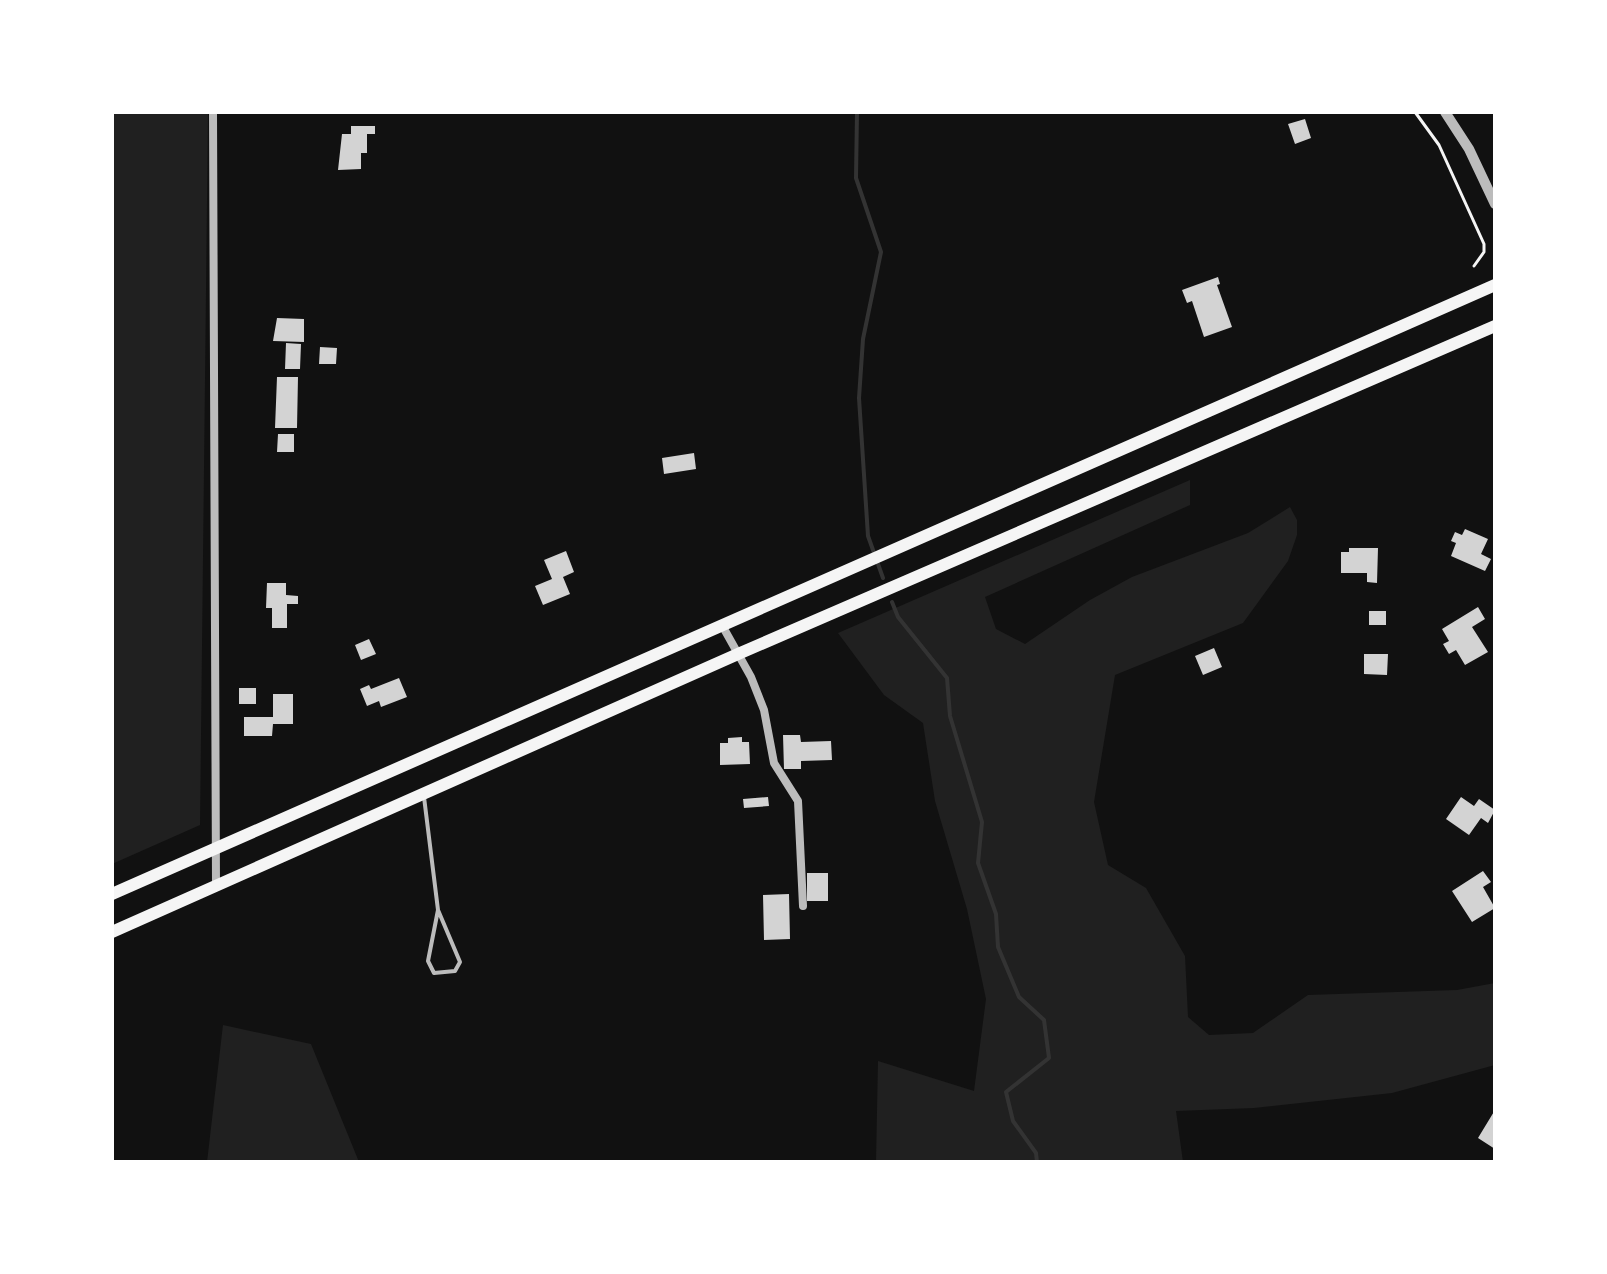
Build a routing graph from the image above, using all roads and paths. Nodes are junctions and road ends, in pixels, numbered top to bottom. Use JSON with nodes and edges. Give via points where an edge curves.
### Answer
{"nodes":[{"id":1,"x":213,"y":112,"type":"edge"},
{"id":2,"x":1415,"y":112,"type":"edge"},
{"id":3,"x":1445,"y":112,"type":"edge"},
{"id":4,"x":1495,"y":204,"type":"edge"},
{"id":5,"x":1474,"y":266,"type":"dead end"},
{"id":6,"x":1495,"y":285,"type":"edge"},
{"id":7,"x":1495,"y":326,"type":"edge"},
{"id":8,"x":723,"y":627,"type":"junction"},
{"id":9,"x":738,"y":654,"type":"junction"},
{"id":10,"x":423,"y":795,"type":"junction"},
{"id":11,"x":217,"y":848,"type":"junction"},
{"id":12,"x":216,"y":886,"type":"junction"},
{"id":13,"x":112,"y":894,"type":"edge"},
{"id":14,"x":803,"y":906,"type":"dead end"},
{"id":15,"x":438,"y":910,"type":"junction"},
{"id":16,"x":112,"y":932,"type":"edge"}],
"edges":[{"from":1,"to":11,"type":"street"},
{"from":2,"to":5,"type":"path","via":[[1439,145],[1484,244]]},
{"from":3,"to":4,"type":"street"},
{"from":6,"to":8,"type":"main road"},
{"from":7,"to":9,"type":"main road"},
{"from":8,"to":9,"type":"street"},
{"from":8,"to":11,"type":"main road"},
{"from":9,"to":10,"type":"main road"},
{"from":9,"to":14,"type":"street","via":[[764,710],[774,763],[798,801]]},
{"from":10,"to":12,"type":"main road"},
{"from":10,"to":15,"type":"lane"},
{"from":11,"to":12,"type":"street"},
{"from":11,"to":13,"type":"main road"},
{"from":12,"to":16,"type":"main road"},
{"from":15,"to":15,"type":"lane","via":[[460,962],[455,971],[434,973],[428,961]]}]}
